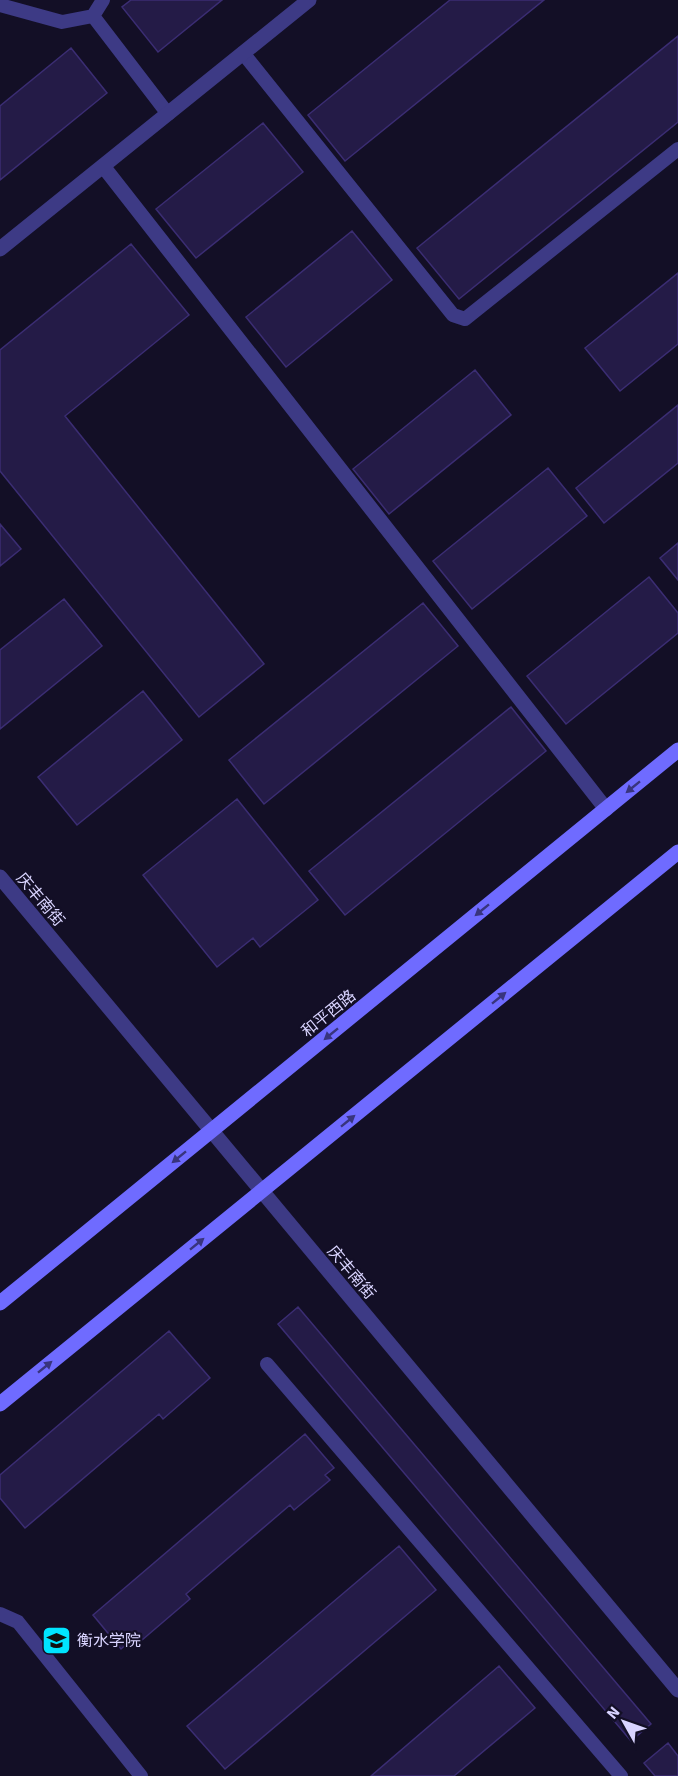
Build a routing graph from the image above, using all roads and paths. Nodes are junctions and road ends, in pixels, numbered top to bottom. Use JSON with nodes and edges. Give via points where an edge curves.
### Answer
{"nodes":[{"id":1,"x":103,"y":0,"type":"edge"},
{"id":2,"x":309,"y":0,"type":"edge"},
{"id":3,"x":0,"y":5,"type":"edge"},
{"id":4,"x":93,"y":16,"type":"junction"},
{"id":5,"x":243,"y":53,"type":"junction"},
{"id":6,"x":168,"y":114,"type":"junction"},
{"id":7,"x":678,"y":149,"type":"edge"},
{"id":8,"x":102,"y":166,"type":"junction"},
{"id":9,"x":0,"y":249,"type":"edge"},
{"id":10,"x":678,"y":750,"type":"edge"},
{"id":11,"x":606,"y":809,"type":"junction"},
{"id":12,"x":678,"y":852,"type":"edge"},
{"id":13,"x":0,"y":877,"type":"edge"},
{"id":14,"x":211,"y":1131,"type":"junction"},
{"id":15,"x":262,"y":1191,"type":"junction"},
{"id":16,"x":0,"y":1303,"type":"edge"},
{"id":17,"x":267,"y":1364,"type":"dead end"},
{"id":18,"x":0,"y":1404,"type":"edge"},
{"id":19,"x":0,"y":1614,"type":"edge"},
{"id":20,"x":678,"y":1690,"type":"edge"},
{"id":21,"x":141,"y":1776,"type":"edge"},
{"id":22,"x":621,"y":1776,"type":"edge"}],
"edges":[{"from":1,"to":4,"type":"lane"},
{"from":2,"to":5,"type":"street"},
{"from":3,"to":4,"type":"lane","via":[[62,22]]},
{"from":4,"to":6,"type":"lane"},
{"from":5,"to":6,"type":"street"},
{"from":5,"to":7,"type":"lane","via":[[453,315],[465,319]]},
{"from":6,"to":8,"type":"street"},
{"from":8,"to":9,"type":"street"},
{"from":8,"to":11,"type":"street"},
{"from":10,"to":11,"type":"main road","name":"和平西路","one_way":true},
{"from":11,"to":14,"type":"main road","name":"和平西路","one_way":true},
{"from":15,"to":12,"type":"main road","one_way":true},
{"from":13,"to":14,"type":"street","name":"庆丰南街"},
{"from":14,"to":15,"type":"street","name":"庆丰南街"},
{"from":14,"to":16,"type":"main road","name":"和平西路","one_way":true},
{"from":18,"to":15,"type":"main road","one_way":true},
{"from":15,"to":20,"type":"street","name":"庆丰南街"},
{"from":17,"to":22,"type":"lane"},
{"from":19,"to":21,"type":"lane","via":[[18,1622]]}]}
